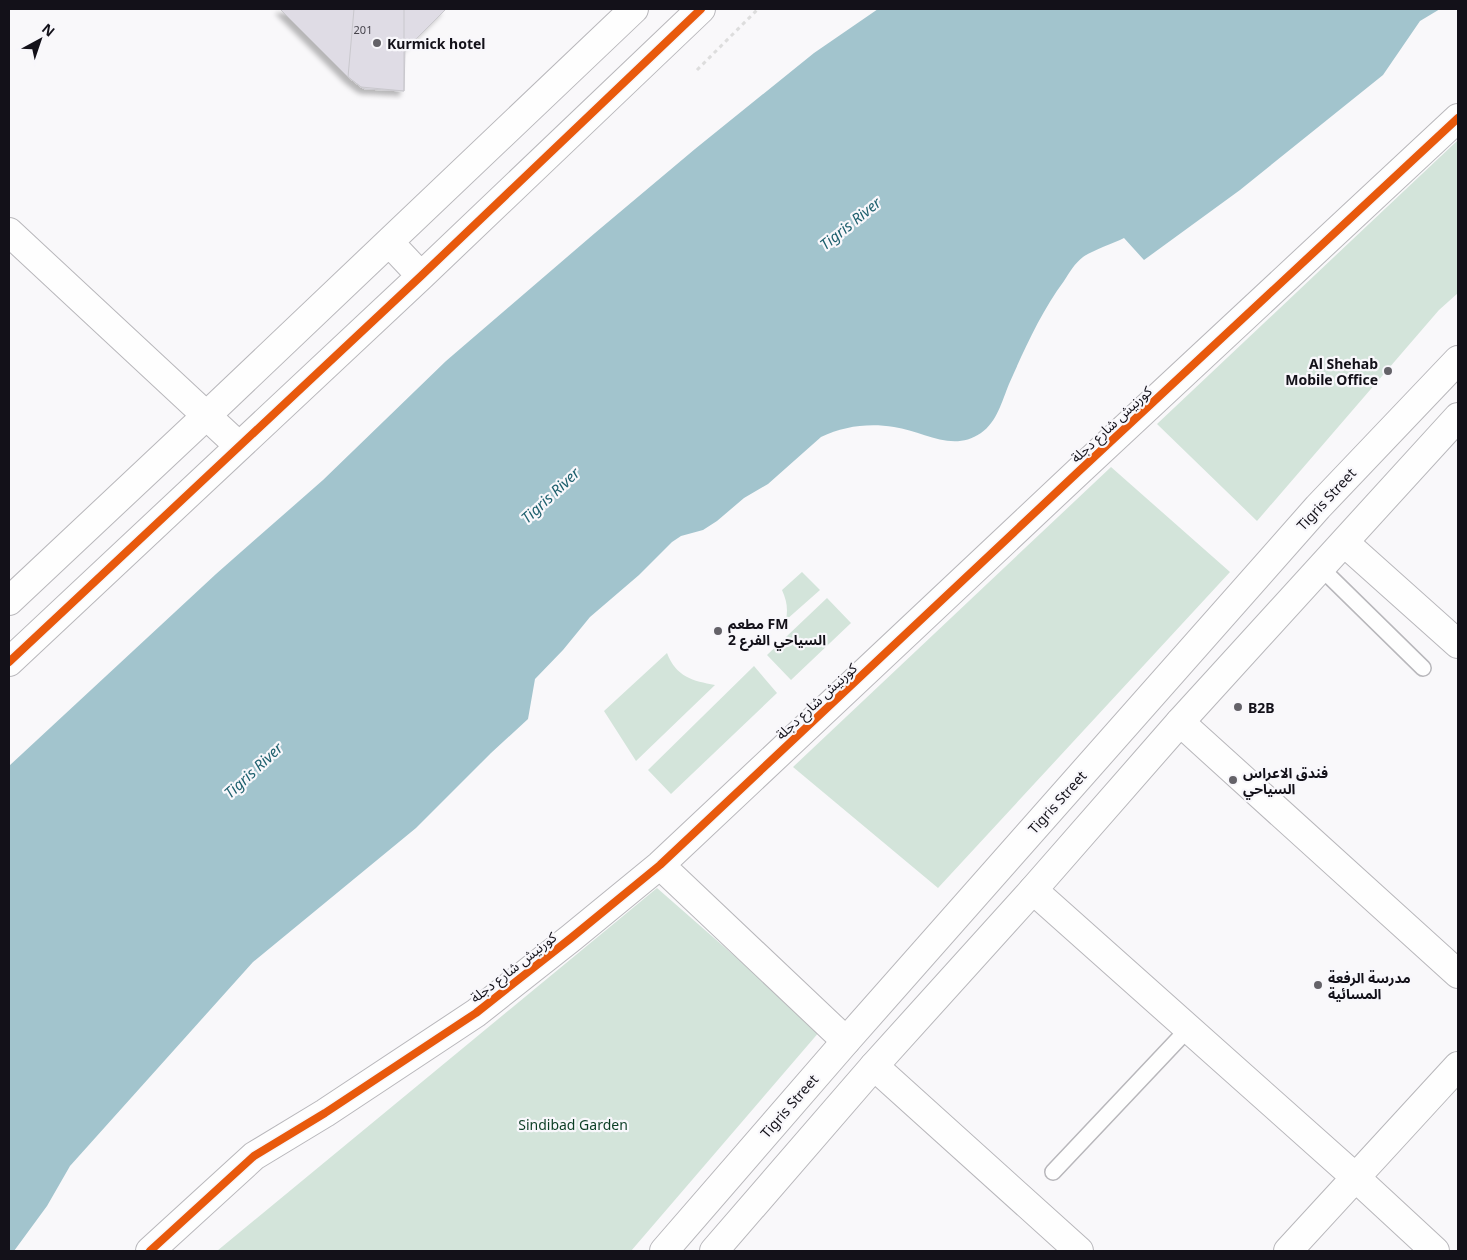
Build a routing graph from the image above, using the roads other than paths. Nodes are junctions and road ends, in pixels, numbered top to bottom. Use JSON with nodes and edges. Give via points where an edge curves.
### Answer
{"nodes":[{"id":1,"x":634,"y":9,"type":"edge"},
{"id":2,"x":701,"y":9,"type":"edge"},
{"id":3,"x":1458,"y":118,"type":"edge"},
{"id":4,"x":9,"y":232,"type":"edge"},
{"id":5,"x":389,"y":242,"type":"junction"},
{"id":6,"x":421,"y":276,"type":"junction"},
{"id":7,"x":1458,"y":360,"type":"edge"},
{"id":8,"x":206,"y":416,"type":"junction"},
{"id":9,"x":1458,"y":417,"type":"edge"},
{"id":10,"x":239,"y":446,"type":"junction"},
{"id":11,"x":1344,"y":542,"type":"junction"},
{"id":12,"x":1321,"y":568,"type":"junction"},
{"id":13,"x":9,"y":601,"type":"edge"},
{"id":14,"x":1458,"y":644,"type":"edge"},
{"id":15,"x":9,"y":662,"type":"edge"},
{"id":16,"x":1423,"y":668,"type":"dead end"},
{"id":17,"x":1180,"y":722,"type":"junction"},
{"id":18,"x":660,"y":865,"type":"junction"},
{"id":19,"x":1033,"y":890,"type":"junction"},
{"id":20,"x":1458,"y":974,"type":"edge"},
{"id":21,"x":1188,"y":1029,"type":"junction"},
{"id":22,"x":846,"y":1041,"type":"junction"},
{"id":23,"x":874,"y":1066,"type":"junction"},
{"id":24,"x":1458,"y":1066,"type":"edge"},
{"id":25,"x":1053,"y":1172,"type":"dead end"},
{"id":26,"x":1355,"y":1178,"type":"junction"},
{"id":27,"x":150,"y":1251,"type":"edge"},
{"id":28,"x":664,"y":1251,"type":"edge"},
{"id":29,"x":714,"y":1251,"type":"edge"},
{"id":30,"x":1079,"y":1251,"type":"edge"},
{"id":31,"x":1288,"y":1251,"type":"edge"},
{"id":32,"x":1435,"y":1251,"type":"edge"}],
"edges":[{"from":1,"to":5,"type":"street"},
{"from":2,"to":6,"type":"street"},
{"from":3,"to":18,"type":"street","name":"كورنيش شارع دجلة"},
{"from":4,"to":8,"type":"street"},
{"from":5,"to":6,"type":"street"},
{"from":5,"to":8,"type":"street"},
{"from":6,"to":10,"type":"street"},
{"from":7,"to":22,"type":"street","name":"Tigris Street","via":[[1318,507]]},
{"from":8,"to":10,"type":"street"},
{"from":8,"to":13,"type":"street"},
{"from":9,"to":11,"type":"street"},
{"from":10,"to":15,"type":"street"},
{"from":11,"to":12,"type":"street"},
{"from":11,"to":14,"type":"street"},
{"from":12,"to":16,"type":"lane"},
{"from":12,"to":17,"type":"street"},
{"from":17,"to":19,"type":"street"},
{"from":17,"to":20,"type":"street"},
{"from":18,"to":22,"type":"street"},
{"from":18,"to":27,"type":"street","name":"كورنيش شارع دجلة","via":[[476,1012],[325,1113],[254,1156]]},
{"from":19,"to":21,"type":"street"},
{"from":19,"to":23,"type":"street"},
{"from":21,"to":25,"type":"lane"},
{"from":21,"to":26,"type":"street"},
{"from":22,"to":28,"type":"street","name":"Tigris Street"},
{"from":23,"to":29,"type":"street"},
{"from":23,"to":30,"type":"street"},
{"from":24,"to":26,"type":"street"},
{"from":26,"to":31,"type":"street"},
{"from":26,"to":32,"type":"street"}]}
